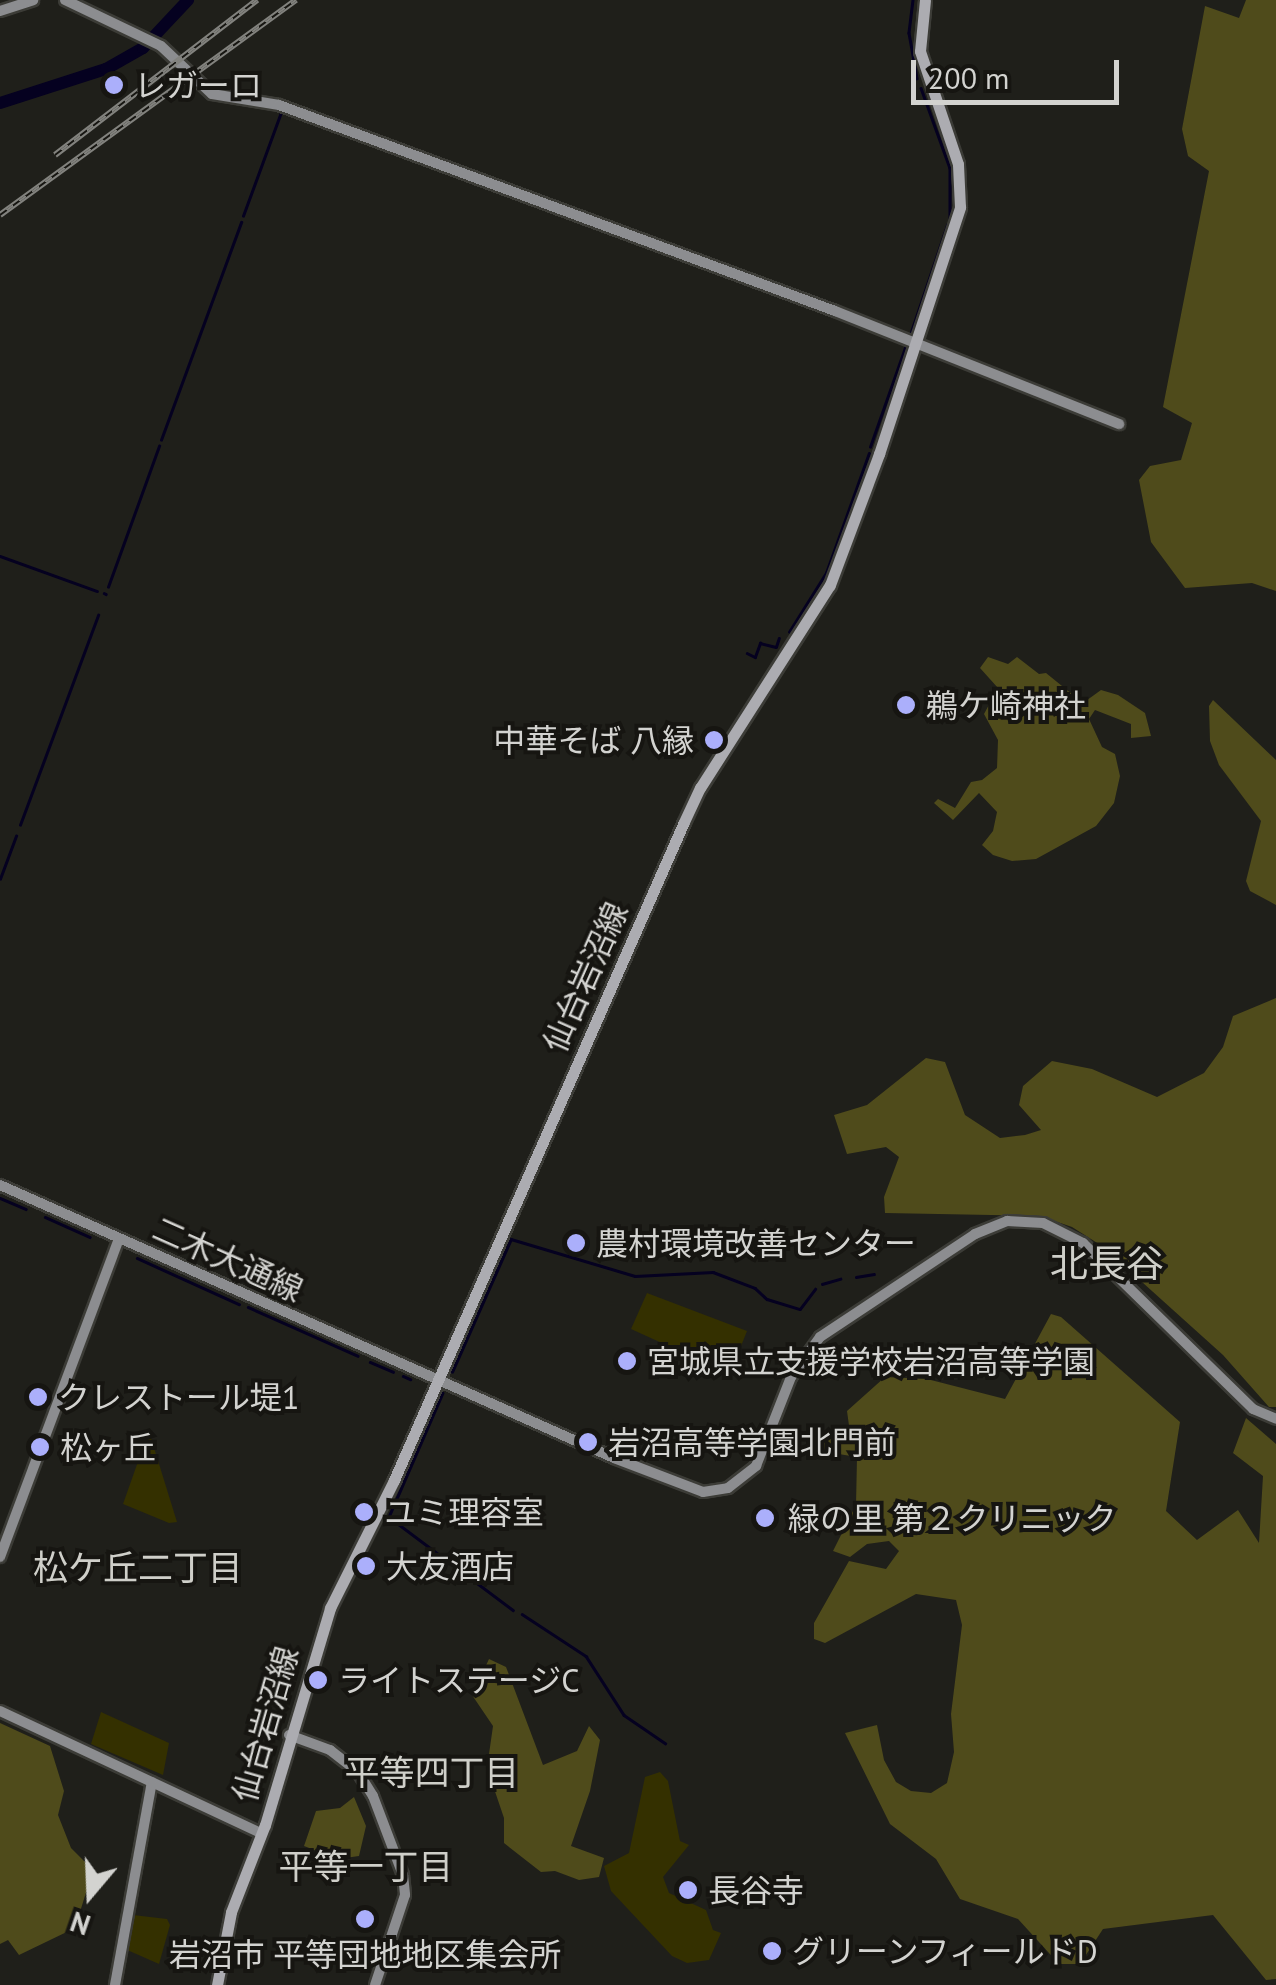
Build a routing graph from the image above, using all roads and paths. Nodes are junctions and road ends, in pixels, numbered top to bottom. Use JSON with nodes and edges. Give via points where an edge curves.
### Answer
{"nodes":[{"id":1,"x":32,"y":0,"type":"edge"},
{"id":2,"x":66,"y":0,"type":"edge"},
{"id":3,"x":924,"y":0,"type":"edge"},
{"id":4,"x":0,"y":11,"type":"edge"},
{"id":5,"x":917,"y":344,"type":"junction"},
{"id":6,"x":1119,"y":424,"type":"dead end"},
{"id":7,"x":0,"y":1185,"type":"edge"},
{"id":8,"x":118,"y":1238,"type":"junction"},
{"id":9,"x":436,"y":1378,"type":"junction"},
{"id":10,"x":1276,"y":1419,"type":"edge"},
{"id":11,"x":0,"y":1557,"type":"edge"},
{"id":12,"x":0,"y":1711,"type":"edge"},
{"id":13,"x":289,"y":1735,"type":"junction"},
{"id":14,"x":152,"y":1782,"type":"junction"},
{"id":15,"x":262,"y":1834,"type":"junction"},
{"id":16,"x":115,"y":1985,"type":"edge"},
{"id":17,"x":216,"y":1985,"type":"edge"},
{"id":18,"x":375,"y":1985,"type":"edge"}],
"edges":[{"from":1,"to":4,"type":"street"},
{"from":2,"to":5,"type":"street","via":[[161,46],[212,94],[279,105]]},
{"from":3,"to":5,"type":"main road","name":"仙台岩沼線","via":[[920,52],[961,191],[955,231]]},
{"from":5,"to":6,"type":"street"},
{"from":5,"to":9,"type":"main road","name":"仙台岩沼線","via":[[835,575],[700,788]]},
{"from":7,"to":8,"type":"street","name":"二木大通線"},
{"from":8,"to":9,"type":"street","name":"二木大通線"},
{"from":8,"to":11,"type":"street"},
{"from":9,"to":10,"type":"street","name":"二木大通線","via":[[685,1488],[728,1488],[756,1466],[791,1378],[820,1337],[975,1234],[1028,1220],[1083,1243],[1252,1409]]},
{"from":9,"to":13,"type":"main road","name":"仙台岩沼線","via":[[330,1608]]},
{"from":12,"to":14,"type":"street"},
{"from":13,"to":15,"type":"main road","name":"仙台岩沼線"},
{"from":13,"to":18,"type":"street","via":[[330,1750],[358,1772],[403,1875],[405,1895]]},
{"from":14,"to":15,"type":"street"},
{"from":14,"to":16,"type":"street"},
{"from":15,"to":17,"type":"main road","name":"仙台岩沼線","via":[[231,1912]]}]}
